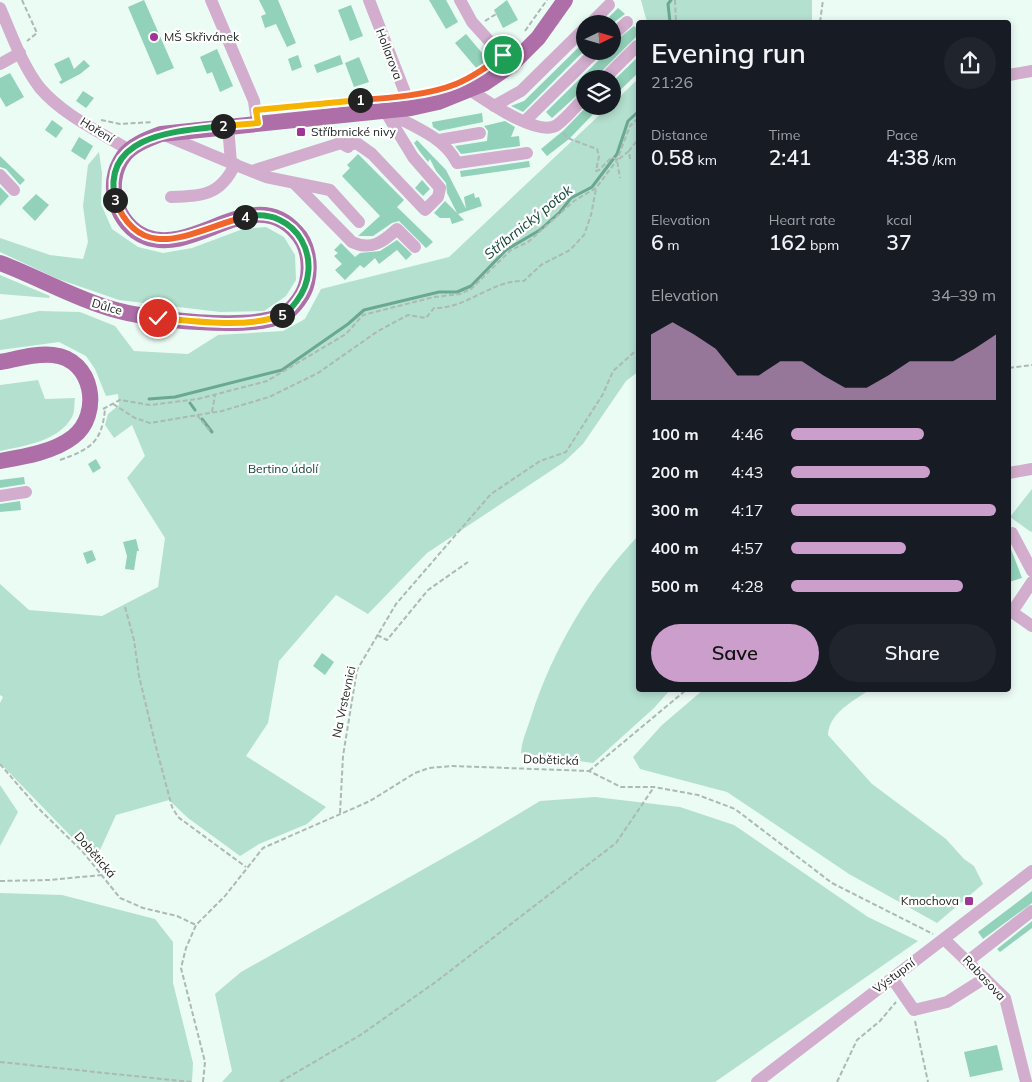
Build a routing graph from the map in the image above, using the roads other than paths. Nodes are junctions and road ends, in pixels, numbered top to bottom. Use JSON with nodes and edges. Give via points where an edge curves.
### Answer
{"nodes":[{"id":1,"x":211,"y":0,"type":"edge"},
{"id":2,"x":368,"y":0,"type":"edge"},
{"id":3,"x":460,"y":0,"type":"edge"},
{"id":4,"x":565,"y":0,"type":"edge"},
{"id":5,"x":609,"y":5,"type":"dead end"},
{"id":6,"x":0,"y":8,"type":"edge"},
{"id":7,"x":599,"y":15,"type":"edge"},
{"id":8,"x":627,"y":22,"type":"dead end"},
{"id":9,"x":621,"y":28,"type":"edge"},
{"id":10,"x":576,"y":37,"type":"edge"},
{"id":11,"x":636,"y":47,"type":"edge"},
{"id":12,"x":22,"y":48,"type":"junction"},
{"id":13,"x":587,"y":60,"type":"edge"},
{"id":14,"x":0,"y":64,"type":"edge"},
{"id":15,"x":511,"y":65,"type":"junction"},
{"id":16,"x":613,"y":70,"type":"edge"},
{"id":17,"x":1032,"y":71,"type":"edge"},
{"id":18,"x":1011,"y":75,"type":"edge"},
{"id":19,"x":470,"y":90,"type":"junction"},
{"id":20,"x":494,"y":106,"type":"junction"},
{"id":21,"x":576,"y":106,"type":"edge"},
{"id":22,"x":411,"y":108,"type":"junction"},
{"id":23,"x":385,"y":111,"type":"junction"},
{"id":24,"x":525,"y":121,"type":"junction"},
{"id":25,"x":258,"y":123,"type":"junction"},
{"id":26,"x":228,"y":126,"type":"junction"},
{"id":27,"x":159,"y":128,"type":"junction"},
{"id":28,"x":480,"y":133,"type":"dead end"},
{"id":29,"x":438,"y":140,"type":"junction"},
{"id":30,"x":341,"y":143,"type":"junction"},
{"id":31,"x":353,"y":149,"type":"dead end"},
{"id":32,"x":130,"y":150,"type":"junction"},
{"id":33,"x":527,"y":153,"type":"dead end"},
{"id":34,"x":233,"y":163,"type":"junction"},
{"id":35,"x":252,"y":171,"type":"junction"},
{"id":36,"x":0,"y":175,"type":"edge"},
{"id":37,"x":294,"y":182,"type":"junction"},
{"id":38,"x":14,"y":190,"type":"dead end"},
{"id":39,"x":172,"y":197,"type":"dead end"},
{"id":40,"x":359,"y":222,"type":"dead end"},
{"id":41,"x":415,"y":247,"type":"dead end"},
{"id":42,"x":0,"y":264,"type":"edge"},
{"id":43,"x":0,"y":362,"type":"edge"},
{"id":44,"x":0,"y":461,"type":"edge"},
{"id":45,"x":1032,"y":469,"type":"edge"},
{"id":46,"x":1011,"y":474,"type":"edge"},
{"id":47,"x":26,"y":492,"type":"dead end"},
{"id":48,"x":0,"y":496,"type":"edge"},
{"id":49,"x":1012,"y":533,"type":"dead end"},
{"id":50,"x":1032,"y":571,"type":"edge"},
{"id":51,"x":1032,"y":582,"type":"edge"},
{"id":52,"x":1032,"y":626,"type":"edge"},
{"id":53,"x":1032,"y":870,"type":"edge"},
{"id":54,"x":1032,"y":911,"type":"edge"},
{"id":55,"x":944,"y":939,"type":"junction"},
{"id":56,"x":968,"y":961,"type":"junction"},
{"id":57,"x":892,"y":978,"type":"junction"},
{"id":58,"x":985,"y":978,"type":"junction"},
{"id":59,"x":756,"y":1082,"type":"edge"},
{"id":60,"x":1026,"y":1082,"type":"edge"}],
"edges":[{"from":1,"to":25,"type":"street","via":[[254,101]]},
{"from":2,"to":22,"type":"street","name":"Hollarova"},
{"from":3,"to":15,"type":"street","via":[[472,22]]},
{"from":4,"to":15,"type":"main road","via":[[538,38]]},
{"from":5,"to":7,"type":"street"},
{"from":6,"to":12,"type":"street","name":"Hoření"},
{"from":8,"to":9,"type":"street"},
{"from":10,"to":20,"type":"street","via":[[521,91]]},
{"from":11,"to":16,"type":"street"},
{"from":12,"to":14,"type":"street"},
{"from":12,"to":32,"type":"street","name":"Hoření","via":[[41,88],[63,110]]},
{"from":13,"to":24,"type":"street"},
{"from":15,"to":19,"type":"main road"},
{"from":17,"to":18,"type":"street"},
{"from":19,"to":20,"type":"street"},
{"from":19,"to":22,"type":"main road"},
{"from":20,"to":24,"type":"street","via":[[504,114]]},
{"from":21,"to":24,"type":"street","via":[[556,126],[544,128]]},
{"from":22,"to":23,"type":"main road"},
{"from":23,"to":25,"type":"main road"},
{"from":23,"to":29,"type":"street"},
{"from":23,"to":30,"type":"street","via":[[413,157],[440,188],[438,197],[425,210],[372,154],[358,144]]},
{"from":25,"to":26,"type":"main road"},
{"from":26,"to":27,"type":"main road"},
{"from":26,"to":34,"type":"street"},
{"from":27,"to":32,"type":"main road"},
{"from":27,"to":34,"type":"street"},
{"from":28,"to":29,"type":"street"},
{"from":29,"to":33,"type":"street","via":[[452,153],[457,163]]},
{"from":30,"to":31,"type":"street"},
{"from":30,"to":35,"type":"street"},
{"from":32,"to":42,"type":"main road","name":"Důlce","via":[[123,156],[116,172],[114,198],[127,222],[146,237],[181,238],[231,220],[264,215],[286,222],[297,232],[308,256],[308,277],[302,295],[286,314],[260,322],[178,320],[135,315],[88,302]]},
{"from":34,"to":35,"type":"street"},
{"from":34,"to":39,"type":"street","via":[[225,183],[194,196]]},
{"from":35,"to":37,"type":"street"},
{"from":36,"to":38,"type":"street"},
{"from":37,"to":40,"type":"street","via":[[330,190]]},
{"from":37,"to":41,"type":"street","via":[[352,242],[376,245],[397,229]]},
{"from":43,"to":44,"type":"main road","via":[[40,355],[65,358],[87,379],[91,400],[88,418],[72,438],[60,445]]},
{"from":45,"to":46,"type":"street"},
{"from":47,"to":48,"type":"street"},
{"from":49,"to":50,"type":"street"},
{"from":51,"to":52,"type":"street","via":[[1012,612]]},
{"from":53,"to":55,"type":"street","name":"Výstupní"},
{"from":54,"to":56,"type":"street"},
{"from":55,"to":56,"type":"street","name":"Rabasova"},
{"from":55,"to":57,"type":"street","name":"Výstupní"},
{"from":56,"to":58,"type":"street","name":"Rabasova"},
{"from":57,"to":58,"type":"street","via":[[914,1010],[947,1002]]},
{"from":57,"to":59,"type":"street","name":"Výstupní"},
{"from":58,"to":60,"type":"street","name":"Rabasova","via":[[1006,998]]}]}
